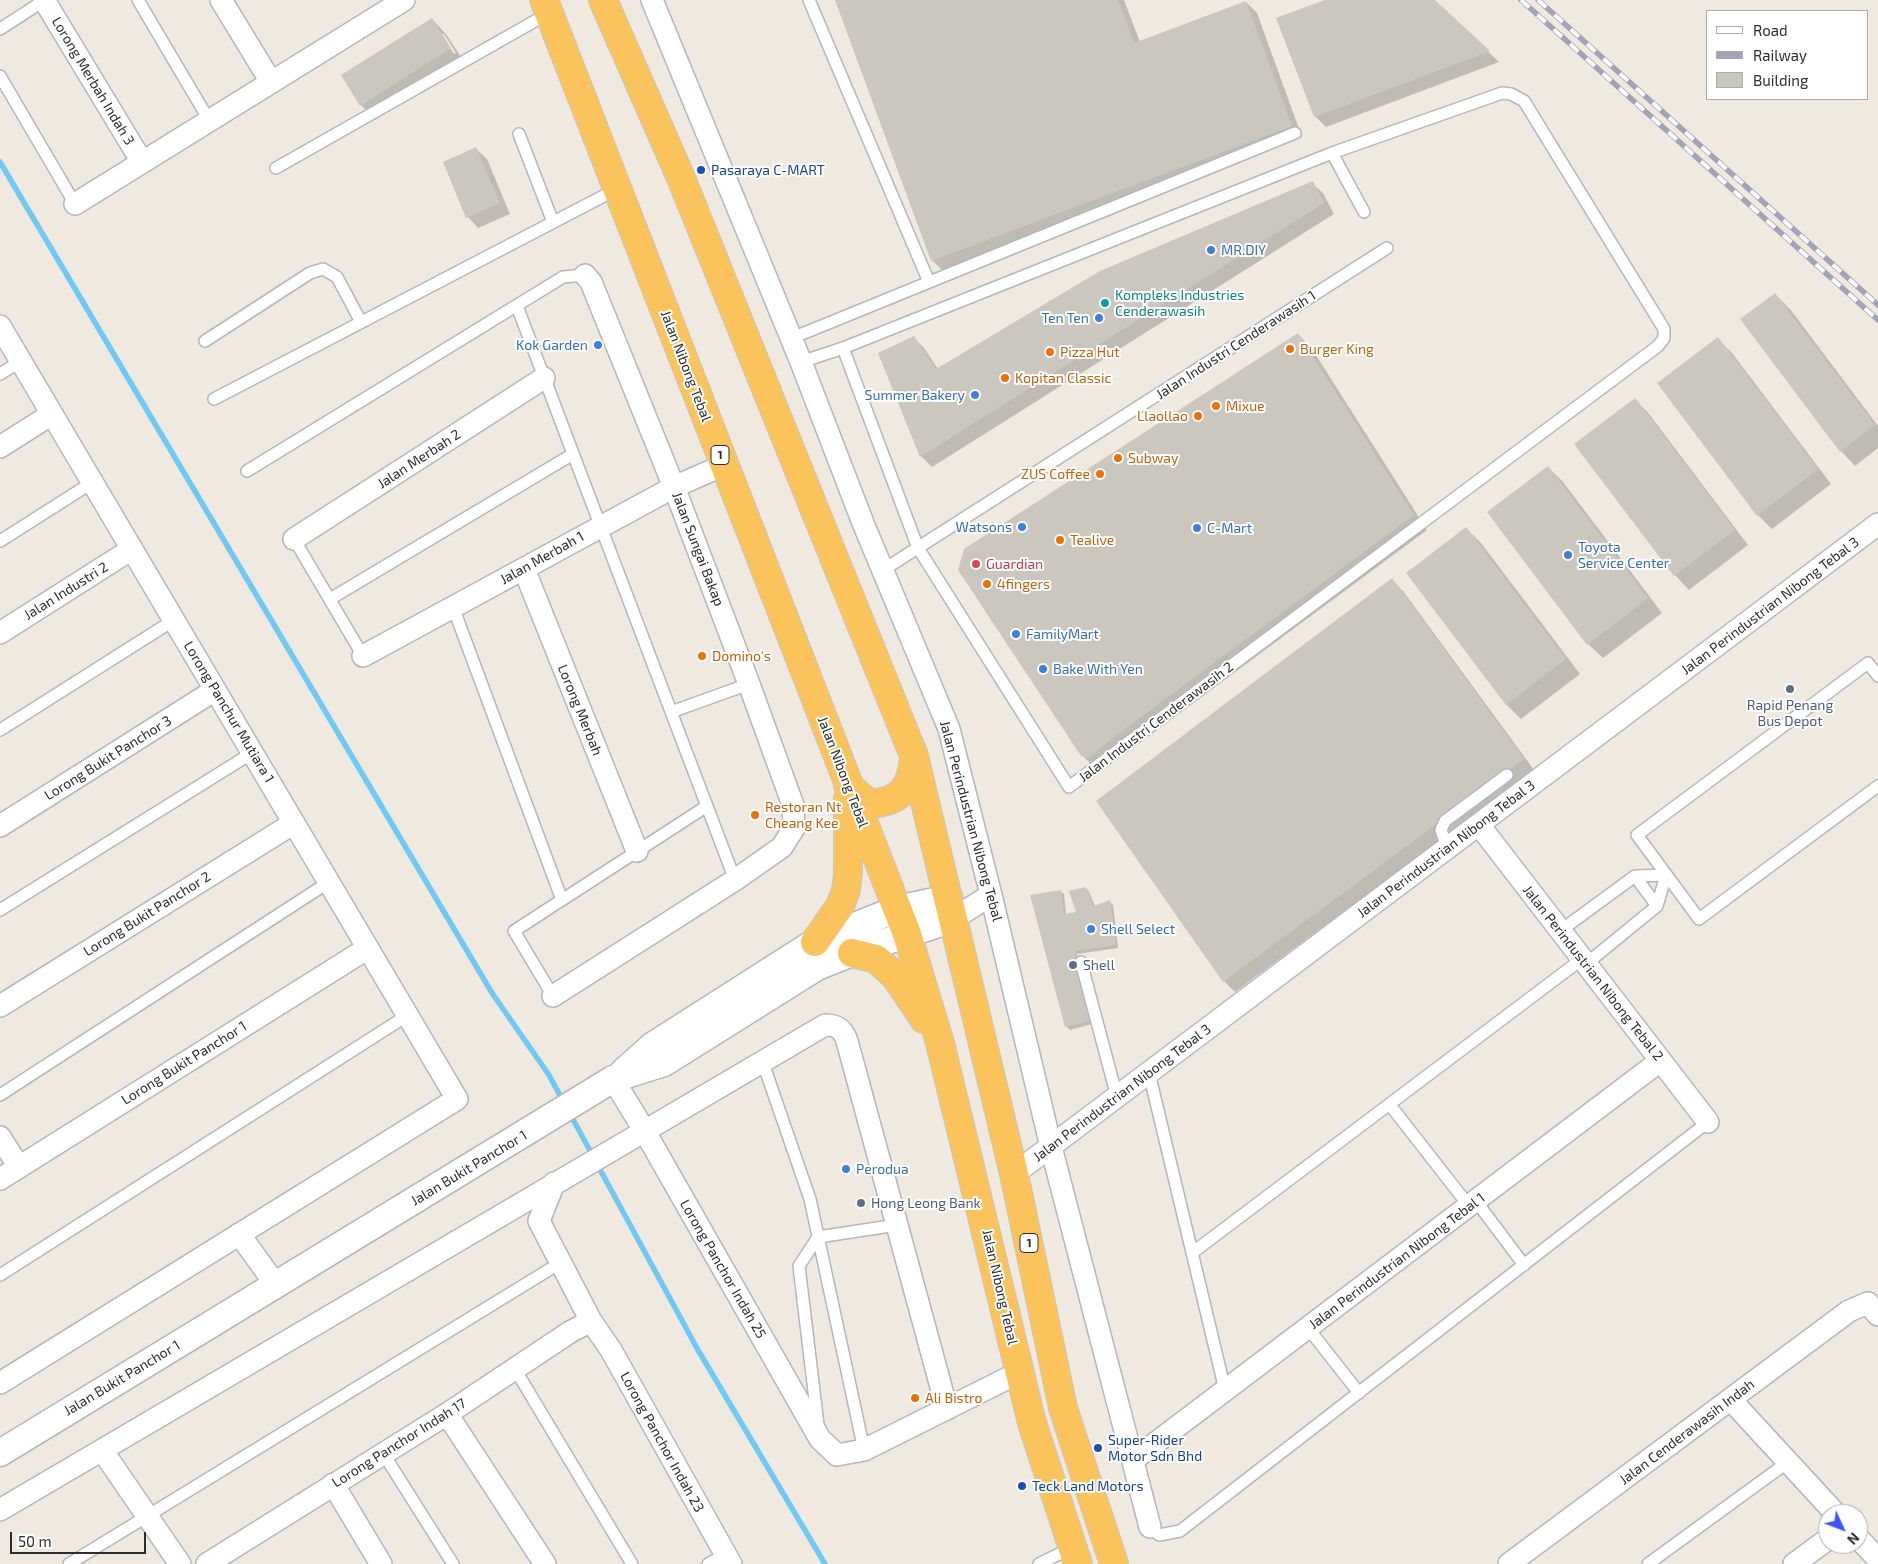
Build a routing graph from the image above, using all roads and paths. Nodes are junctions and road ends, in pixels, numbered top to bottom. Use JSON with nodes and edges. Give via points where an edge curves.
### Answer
{"nodes":[{"id":1,"x":45,"y":0,"type":"edge"},
{"id":2,"x":138,"y":0,"type":"edge"},
{"id":3,"x":221,"y":0,"type":"edge"},
{"id":4,"x":603,"y":0,"type":"edge"},
{"id":5,"x":652,"y":0,"type":"edge"},
{"id":6,"x":809,"y":0,"type":"edge"},
{"id":7,"x":395,"y":2,"type":"edge"},
{"id":8,"x":547,"y":6,"type":"edge"},
{"id":9,"x":0,"y":29,"type":"edge"},
{"id":10,"x":0,"y":76,"type":"edge"},
{"id":11,"x":272,"y":82,"type":"junction"},
{"id":12,"x":209,"y":120,"type":"junction"},
{"id":13,"x":1295,"y":133,"type":"dead end"},
{"id":14,"x":519,"y":134,"type":"dead end"},
{"id":15,"x":1332,"y":153,"type":"junction"},
{"id":16,"x":142,"y":162,"type":"junction"},
{"id":17,"x":276,"y":168,"type":"dead end"},
{"id":18,"x":617,"y":188,"type":"junction"},
{"id":19,"x":75,"y":204,"type":"joint"},
{"id":20,"x":1364,"y":212,"type":"dead end"},
{"id":21,"x":554,"y":222,"type":"junction"},
{"id":22,"x":1388,"y":248,"type":"dead end"},
{"id":23,"x":585,"y":275,"type":"joint"},
{"id":24,"x":929,"y":282,"type":"junction"},
{"id":25,"x":517,"y":306,"type":"junction"},
{"id":26,"x":361,"y":322,"type":"junction"},
{"id":27,"x":0,"y":326,"type":"edge"},
{"id":28,"x":792,"y":338,"type":"junction"},
{"id":29,"x":205,"y":341,"type":"dead end"},
{"id":30,"x":843,"y":348,"type":"junction"},
{"id":31,"x":21,"y":361,"type":"junction"},
{"id":32,"x":801,"y":362,"type":"junction"},
{"id":33,"x":0,"y":374,"type":"edge"},
{"id":34,"x":544,"y":378,"type":"junction"},
{"id":35,"x":214,"y":399,"type":"dead end"},
{"id":36,"x":52,"y":414,"type":"junction"},
{"id":37,"x":0,"y":448,"type":"edge"},
{"id":38,"x":573,"y":454,"type":"junction"},
{"id":39,"x":724,"y":465,"type":"junction"},
{"id":40,"x":247,"y":471,"type":"dead end"},
{"id":41,"x":92,"y":482,"type":"junction"},
{"id":42,"x":674,"y":486,"type":"junction"},
{"id":43,"x":1878,"y":524,"type":"edge"},
{"id":44,"x":602,"y":526,"type":"junction"},
{"id":45,"x":294,"y":539,"type":"joint"},
{"id":46,"x":0,"y":541,"type":"edge"},
{"id":47,"x":918,"y":548,"type":"junction"},
{"id":48,"x":132,"y":549,"type":"junction"},
{"id":49,"x":524,"y":569,"type":"junction"},
{"id":50,"x":883,"y":570,"type":"junction"},
{"id":51,"x":330,"y":599,"type":"junction"},
{"id":52,"x":453,"y":607,"type":"junction"},
{"id":53,"x":174,"y":620,"type":"junction"},
{"id":54,"x":0,"y":633,"type":"edge"},
{"id":55,"x":363,"y":656,"type":"joint"},
{"id":56,"x":1878,"y":676,"type":"edge"},
{"id":57,"x":749,"y":684,"type":"junction"},
{"id":58,"x":216,"y":690,"type":"junction"},
{"id":59,"x":671,"y":712,"type":"junction"},
{"id":60,"x":0,"y":730,"type":"edge"},
{"id":61,"x":252,"y":753,"type":"junction"},
{"id":62,"x":914,"y":756,"type":"junction"},
{"id":63,"x":1507,"y":775,"type":"dead end"},
{"id":64,"x":848,"y":785,"type":"junction"},
{"id":65,"x":1878,"y":786,"type":"edge"},
{"id":66,"x":707,"y":806,"type":"junction"},
{"id":67,"x":294,"y":823,"type":"junction"},
{"id":68,"x":1478,"y":825,"type":"junction"},
{"id":69,"x":0,"y":826,"type":"edge"},
{"id":70,"x":1447,"y":848,"type":"junction"},
{"id":71,"x":637,"y":851,"type":"junction"},
{"id":72,"x":1666,"y":874,"type":"junction"},
{"id":73,"x":1635,"y":876,"type":"junction"},
{"id":74,"x":736,"y":880,"type":"junction"},
{"id":75,"x":329,"y":882,"type":"junction"},
{"id":76,"x":991,"y":895,"type":"junction"},
{"id":77,"x":562,"y":900,"type":"junction"},
{"id":78,"x":1656,"y":906,"type":"junction"},
{"id":79,"x":951,"y":909,"type":"junction"},
{"id":80,"x":0,"y":910,"type":"edge"},
{"id":81,"x":896,"y":910,"type":"junction"},
{"id":82,"x":1560,"y":931,"type":"junction"},
{"id":83,"x":907,"y":934,"type":"junction"},
{"id":84,"x":815,"y":942,"type":"junction"},
{"id":85,"x":368,"y":948,"type":"junction"},
{"id":86,"x":852,"y":953,"type":"junction"},
{"id":87,"x":1584,"y":961,"type":"junction"},
{"id":88,"x":1081,"y":962,"type":"dead end"},
{"id":89,"x":553,"y":996,"type":"joint"},
{"id":90,"x":0,"y":1006,"type":"edge"},
{"id":91,"x":408,"y":1015,"type":"junction"},
{"id":92,"x":940,"y":1043,"type":"junction"},
{"id":93,"x":1660,"y":1061,"type":"junction"},
{"id":94,"x":763,"y":1063,"type":"junction"},
{"id":95,"x":1149,"y":1073,"type":"junction"},
{"id":96,"x":612,"y":1079,"type":"junction"},
{"id":97,"x":0,"y":1095,"type":"edge"},
{"id":98,"x":1117,"y":1097,"type":"junction"},
{"id":99,"x":1390,"y":1104,"type":"junction"},
{"id":100,"x":1708,"y":1122,"type":"joint"},
{"id":101,"x":637,"y":1135,"type":"junction"},
{"id":102,"x":0,"y":1137,"type":"edge"},
{"id":103,"x":1051,"y":1147,"type":"junction"},
{"id":104,"x":19,"y":1167,"type":"junction"},
{"id":105,"x":1014,"y":1174,"type":"junction"},
{"id":106,"x":0,"y":1179,"type":"edge"},
{"id":107,"x":554,"y":1183,"type":"junction"},
{"id":108,"x":1472,"y":1203,"type":"junction"},
{"id":109,"x":897,"y":1225,"type":"junction"},
{"id":110,"x":239,"y":1234,"type":"junction"},
{"id":111,"x":818,"y":1237,"type":"junction"},
{"id":112,"x":1192,"y":1253,"type":"junction"},
{"id":113,"x":560,"y":1263,"type":"junction"},
{"id":114,"x":1524,"y":1265,"type":"junction"},
{"id":115,"x":0,"y":1274,"type":"edge"},
{"id":116,"x":276,"y":1285,"type":"junction"},
{"id":117,"x":1873,"y":1309,"type":"edge"},
{"id":118,"x":591,"y":1320,"type":"junction"},
{"id":119,"x":1308,"y":1328,"type":"junction"},
{"id":120,"x":515,"y":1369,"type":"junction"},
{"id":121,"x":1020,"y":1372,"type":"junction"},
{"id":122,"x":0,"y":1383,"type":"edge"},
{"id":123,"x":1225,"y":1390,"type":"junction"},
{"id":124,"x":1359,"y":1393,"type":"junction"},
{"id":125,"x":1730,"y":1400,"type":"junction"},
{"id":126,"x":947,"y":1409,"type":"junction"},
{"id":127,"x":447,"y":1414,"type":"junction"},
{"id":128,"x":820,"y":1439,"type":"junction"},
{"id":129,"x":102,"y":1450,"type":"junction"},
{"id":130,"x":864,"y":1450,"type":"junction"},
{"id":131,"x":0,"y":1453,"type":"edge"},
{"id":132,"x":383,"y":1453,"type":"junction"},
{"id":133,"x":1133,"y":1460,"type":"junction"},
{"id":134,"x":1788,"y":1462,"type":"junction"},
{"id":135,"x":333,"y":1484,"type":"junction"},
{"id":136,"x":1827,"y":1504,"type":"edge"},
{"id":137,"x":0,"y":1510,"type":"edge"},
{"id":138,"x":147,"y":1516,"type":"junction"},
{"id":139,"x":1150,"y":1526,"type":"joint"},
{"id":140,"x":1818,"y":1546,"type":"edge"},
{"id":141,"x":1868,"y":1548,"type":"edge"},
{"id":142,"x":1076,"y":1556,"type":"edge"},
{"id":143,"x":1878,"y":1559,"type":"edge"},
{"id":144,"x":722,"y":1561,"type":"edge"},
{"id":145,"x":73,"y":1563,"type":"edge"},
{"id":146,"x":180,"y":1564,"type":"edge"},
{"id":147,"x":207,"y":1564,"type":"edge"},
{"id":148,"x":381,"y":1564,"type":"edge"},
{"id":149,"x":453,"y":1564,"type":"edge"},
{"id":150,"x":545,"y":1564,"type":"edge"},
{"id":151,"x":632,"y":1564,"type":"edge"},
{"id":152,"x":1039,"y":1564,"type":"edge"},
{"id":153,"x":1114,"y":1564,"type":"edge"},
{"id":154,"x":1509,"y":1564,"type":"edge"},
{"id":155,"x":1648,"y":1564,"type":"edge"},
{"id":156,"x":1794,"y":1564,"type":"edge"}],
"edges":[{"from":1,"to":9,"type":"lane"},
{"from":1,"to":16,"type":"street","name":"Lorong Merbah Indah 3"},
{"from":2,"to":12,"type":"lane"},
{"from":3,"to":11,"type":"street"},
{"from":4,"to":62,"type":"highway","number":"1","via":[[681,178]]},
{"from":5,"to":28,"type":"street","name":"Jalan Perindustrian Nibong Tebal"},
{"from":6,"to":24,"type":"lane"},
{"from":7,"to":11,"type":"street"},
{"from":8,"to":17,"type":"lane"},
{"from":8,"to":18,"type":"highway","name":"Jalan Nibong Tebal","number":"1"},
{"from":10,"to":19,"type":"lane"},
{"from":11,"to":12,"type":"street"},
{"from":12,"to":16,"type":"street"},
{"from":13,"to":24,"type":"lane"},
{"from":14,"to":21,"type":"lane"},
{"from":15,"to":20,"type":"lane"},
{"from":15,"to":30,"type":"lane"},
{"from":15,"to":47,"type":"lane","name":"Jalan Industri Cenderawasih 2","via":[[1502,93],[1524,101],[1664,329],[1664,338],[1658,346],[1069,787]]},
{"from":16,"to":19,"type":"street"},
{"from":18,"to":21,"type":"lane"},
{"from":18,"to":39,"type":"highway","name":"Jalan Nibong Tebal","number":"1"},
{"from":21,"to":26,"type":"lane"},
{"from":22,"to":47,"type":"lane","name":"Jalan Industri Cenderawasih 1"},
{"from":23,"to":25,"type":"lane","via":[[563,277]]},
{"from":23,"to":42,"type":"street","name":"Jalan Sungai Bakap","via":[[591,282]]},
{"from":24,"to":28,"type":"lane"},
{"from":25,"to":34,"type":"lane"},
{"from":25,"to":40,"type":"lane"},
{"from":26,"to":29,"type":"lane","via":[[337,277],[323,269],[310,273]]},
{"from":26,"to":35,"type":"lane"},
{"from":27,"to":31,"type":"street","name":"Lorong Panchur Mutiara 1"},
{"from":28,"to":32,"type":"street","name":"Jalan Perindustrian Nibong Tebal"},
{"from":30,"to":32,"type":"lane"},
{"from":30,"to":47,"type":"lane","name":"Jalan Industri Cenderawasih 2"},
{"from":31,"to":33,"type":"lane"},
{"from":31,"to":36,"type":"street","name":"Lorong Panchur Mutiara 1"},
{"from":32,"to":50,"type":"street","name":"Jalan Perindustrian Nibong Tebal"},
{"from":34,"to":38,"type":"lane"},
{"from":34,"to":45,"type":"street","name":"Jalan Merbah 2"},
{"from":36,"to":37,"type":"street"},
{"from":36,"to":41,"type":"street","name":"Lorong Panchur Mutiara 1"},
{"from":38,"to":44,"type":"lane"},
{"from":38,"to":51,"type":"lane"},
{"from":39,"to":42,"type":"street","name":"Jalan Merbah 1"},
{"from":39,"to":64,"type":"highway","name":"Jalan Nibong Tebal","number":"1"},
{"from":41,"to":46,"type":"lane"},
{"from":41,"to":48,"type":"street","name":"Lorong Panchur Mutiara 1"},
{"from":42,"to":44,"type":"street","name":"Jalan Merbah 1"},
{"from":42,"to":57,"type":"street","name":"Jalan Sungai Bakap"},
{"from":43,"to":68,"type":"street","name":"Jalan Perindustrian Nibong Tebal 3"},
{"from":44,"to":49,"type":"street","name":"Jalan Merbah 1"},
{"from":44,"to":59,"type":"lane"},
{"from":45,"to":51,"type":"lane"},
{"from":47,"to":50,"type":"lane","name":"Jalan Industri Cenderawasih 1"},
{"from":48,"to":53,"type":"street","name":"Lorong Panchur Mutiara 1"},
{"from":48,"to":54,"type":"street","name":"Jalan Industri 2"},
{"from":49,"to":52,"type":"street","name":"Jalan Merbah 1"},
{"from":49,"to":71,"type":"street","name":"Lorong Merbah"},
{"from":50,"to":76,"type":"street","name":"Jalan Perindustrian Nibong Tebal","via":[[949,729]]},
{"from":51,"to":55,"type":"lane"},
{"from":52,"to":55,"type":"street","name":"Jalan Merbah 1"},
{"from":52,"to":77,"type":"lane"},
{"from":53,"to":58,"type":"street","name":"Lorong Panchur Mutiara 1"},
{"from":53,"to":60,"type":"lane"},
{"from":56,"to":72,"type":"lane","via":[[1868,663],[1637,835]]},
{"from":57,"to":59,"type":"lane"},
{"from":57,"to":74,"type":"street","name":"Jalan Sungai Bakap","via":[[793,805],[794,828],[782,847]]},
{"from":58,"to":61,"type":"street","name":"Lorong Panchur Mutiara 1"},
{"from":58,"to":69,"type":"street","name":"Lorong Bukit Panchor 3"},
{"from":59,"to":66,"type":"lane"},
{"from":61,"to":67,"type":"street","name":"Lorong Panchur Mutiara 1"},
{"from":61,"to":80,"type":"lane"},
{"from":62,"to":64,"type":"highway","via":[[906,789],[895,798],[869,804]]},
{"from":62,"to":79,"type":"highway","number":"1"},
{"from":63,"to":70,"type":"lane","via":[[1445,821],[1441,830]]},
{"from":64,"to":81,"type":"highway","name":"Jalan Nibong Tebal","number":"1"},
{"from":64,"to":84,"type":"highway","via":[[846,890],[840,906]]},
{"from":65,"to":72,"type":"lane","via":[[1699,919]]},
{"from":66,"to":71,"type":"lane"},
{"from":66,"to":74,"type":"lane"},
{"from":67,"to":75,"type":"street","name":"Lorong Panchur Mutiara 1"},
{"from":67,"to":90,"type":"street","name":"Lorong Bukit Panchor 2"},
{"from":68,"to":70,"type":"street","name":"Jalan Perindustrian Nibong Tebal 3"},
{"from":68,"to":82,"type":"street","name":"Jalan Perindustrian Nibong Tebal 2"},
{"from":70,"to":95,"type":"street","name":"Jalan Perindustrian Nibong Tebal 3"},
{"from":71,"to":77,"type":"lane"},
{"from":72,"to":73,"type":"lane"},
{"from":72,"to":78,"type":"lane"},
{"from":73,"to":78,"type":"lane"},
{"from":73,"to":82,"type":"lane"},
{"from":74,"to":89,"type":"street"},
{"from":75,"to":85,"type":"street","name":"Lorong Panchur Mutiara 1"},
{"from":75,"to":97,"type":"lane"},
{"from":76,"to":79,"type":"street"},
{"from":76,"to":103,"type":"street","name":"Jalan Perindustrian Nibong Tebal"},
{"from":77,"to":89,"type":"lane","via":[[514,932]]},
{"from":78,"to":87,"type":"lane"},
{"from":79,"to":81,"type":"street"},
{"from":79,"to":83,"type":"street","name":"Jalan Bukit Panchor 1"},
{"from":79,"to":105,"type":"highway","number":"1"},
{"from":81,"to":83,"type":"highway","name":"Jalan Nibong Tebal","number":"1"},
{"from":81,"to":84,"type":"street"},
{"from":82,"to":87,"type":"street","name":"Jalan Perindustrian Nibong Tebal 2"},
{"from":83,"to":86,"type":"street","name":"Jalan Bukit Panchor 1"},
{"from":83,"to":92,"type":"highway","name":"Jalan Nibong Tebal","number":"1"},
{"from":84,"to":96,"type":"street","via":[[652,1046]]},
{"from":85,"to":91,"type":"street","name":"Lorong Panchur Mutiara 1"},
{"from":85,"to":104,"type":"street","name":"Lorong Bukit Panchor 1"},
{"from":86,"to":92,"type":"highway","via":[[876,959],[895,976]]},
{"from":86,"to":96,"type":"street","name":"Jalan Bukit Panchor 1","via":[[816,967],[664,1063]]},
{"from":87,"to":93,"type":"street","name":"Jalan Perindustrian Nibong Tebal 2"},
{"from":87,"to":99,"type":"lane"},
{"from":88,"to":98,"type":"lane"},
{"from":91,"to":110,"type":"street","name":"Lorong Panchur Mutiara 1","via":[[457,1098]]},
{"from":91,"to":115,"type":"lane"},
{"from":92,"to":121,"type":"highway","name":"Jalan Nibong Tebal","number":"1"},
{"from":93,"to":100,"type":"street","name":"Jalan Perindustrian Nibong Tebal 2"},
{"from":93,"to":108,"type":"street","name":"Jalan Perindustrian Nibong Tebal 1"},
{"from":94,"to":101,"type":"street"},
{"from":94,"to":109,"type":"street","via":[[825,1025],[841,1029]]},
{"from":94,"to":111,"type":"lane","via":[[810,1199]]},
{"from":95,"to":98,"type":"street","name":"Jalan Perindustrian Nibong Tebal 3"},
{"from":95,"to":112,"type":"lane"},
{"from":96,"to":101,"type":"street","name":"Lorong Panchor Indah 25"},
{"from":96,"to":116,"type":"street","name":"Jalan Bukit Panchor 1"},
{"from":98,"to":103,"type":"street","name":"Jalan Perindustrian Nibong Tebal 3"},
{"from":99,"to":108,"type":"lane"},
{"from":99,"to":112,"type":"lane"},
{"from":100,"to":114,"type":"lane"},
{"from":101,"to":107,"type":"street"},
{"from":101,"to":128,"type":"street","name":"Lorong Panchor Indah 25"},
{"from":102,"to":104,"type":"street"},
{"from":103,"to":105,"type":"street","name":"Jalan Perindustrian Nibong Tebal 3"},
{"from":103,"to":133,"type":"street","name":"Jalan Perindustrian Nibong Tebal"},
{"from":104,"to":106,"type":"street","name":"Lorong Bukit Panchor 1"},
{"from":105,"to":153,"type":"highway","number":"1","via":[[1063,1408]]},
{"from":107,"to":113,"type":"street","name":"Lorong Panchor Indah 23","via":[[538,1221]]},
{"from":107,"to":129,"type":"street"},
{"from":108,"to":114,"type":"lane"},
{"from":108,"to":119,"type":"street","name":"Jalan Perindustrian Nibong Tebal 1"},
{"from":109,"to":111,"type":"lane"},
{"from":109,"to":126,"type":"street"},
{"from":110,"to":116,"type":"street"},
{"from":110,"to":122,"type":"street"},
{"from":111,"to":128,"type":"lane","via":[[799,1266]]},
{"from":111,"to":130,"type":"lane"},
{"from":112,"to":123,"type":"lane"},
{"from":113,"to":118,"type":"street","name":"Lorong Panchor Indah 23"},
{"from":113,"to":138,"type":"lane"},
{"from":114,"to":124,"type":"lane"},
{"from":116,"to":131,"type":"street","name":"Jalan Bukit Panchor 1"},
{"from":117,"to":125,"type":"street","name":"Jalan Cenderawasih Indah","via":[[1849,1311]]},
{"from":118,"to":120,"type":"street","name":"Lorong Panchor Indah 17"},
{"from":118,"to":144,"type":"street","name":"Lorong Panchor Indah 23","via":[[611,1350]]},
{"from":119,"to":123,"type":"street","name":"Jalan Perindustrian Nibong Tebal 1"},
{"from":119,"to":124,"type":"lane"},
{"from":120,"to":127,"type":"street","name":"Lorong Panchor Indah 17"},
{"from":120,"to":151,"type":"lane"},
{"from":121,"to":126,"type":"street"},
{"from":121,"to":142,"type":"highway","name":"Jalan Nibong Tebal","number":"1","via":[[1032,1423]]},
{"from":123,"to":133,"type":"street","name":"Jalan Perindustrian Nibong Tebal 1"},
{"from":124,"to":139,"type":"lane","via":[[1180,1531],[1159,1535]]},
{"from":125,"to":134,"type":"street"},
{"from":125,"to":154,"type":"street","name":"Jalan Cenderawasih Indah"},
{"from":126,"to":130,"type":"street"},
{"from":127,"to":132,"type":"street","name":"Lorong Panchor Indah 17"},
{"from":127,"to":150,"type":"street"},
{"from":128,"to":130,"type":"street","name":"Lorong Panchor Indah 25","via":[[837,1455]]},
{"from":129,"to":137,"type":"street"},
{"from":129,"to":138,"type":"street"},
{"from":132,"to":135,"type":"street","name":"Lorong Panchor Indah 17"},
{"from":132,"to":149,"type":"lane"},
{"from":133,"to":139,"type":"street","name":"Jalan Perindustrian Nibong Tebal"},
{"from":134,"to":136,"type":"street"},
{"from":134,"to":155,"type":"lane"},
{"from":135,"to":147,"type":"street","name":"Lorong Panchor Indah 17"},
{"from":135,"to":148,"type":"street"},
{"from":138,"to":145,"type":"lane"},
{"from":138,"to":146,"type":"street"},
{"from":140,"to":156,"type":"street"},
{"from":141,"to":143,"type":"street"},
{"from":142,"to":152,"type":"lane"}]}
